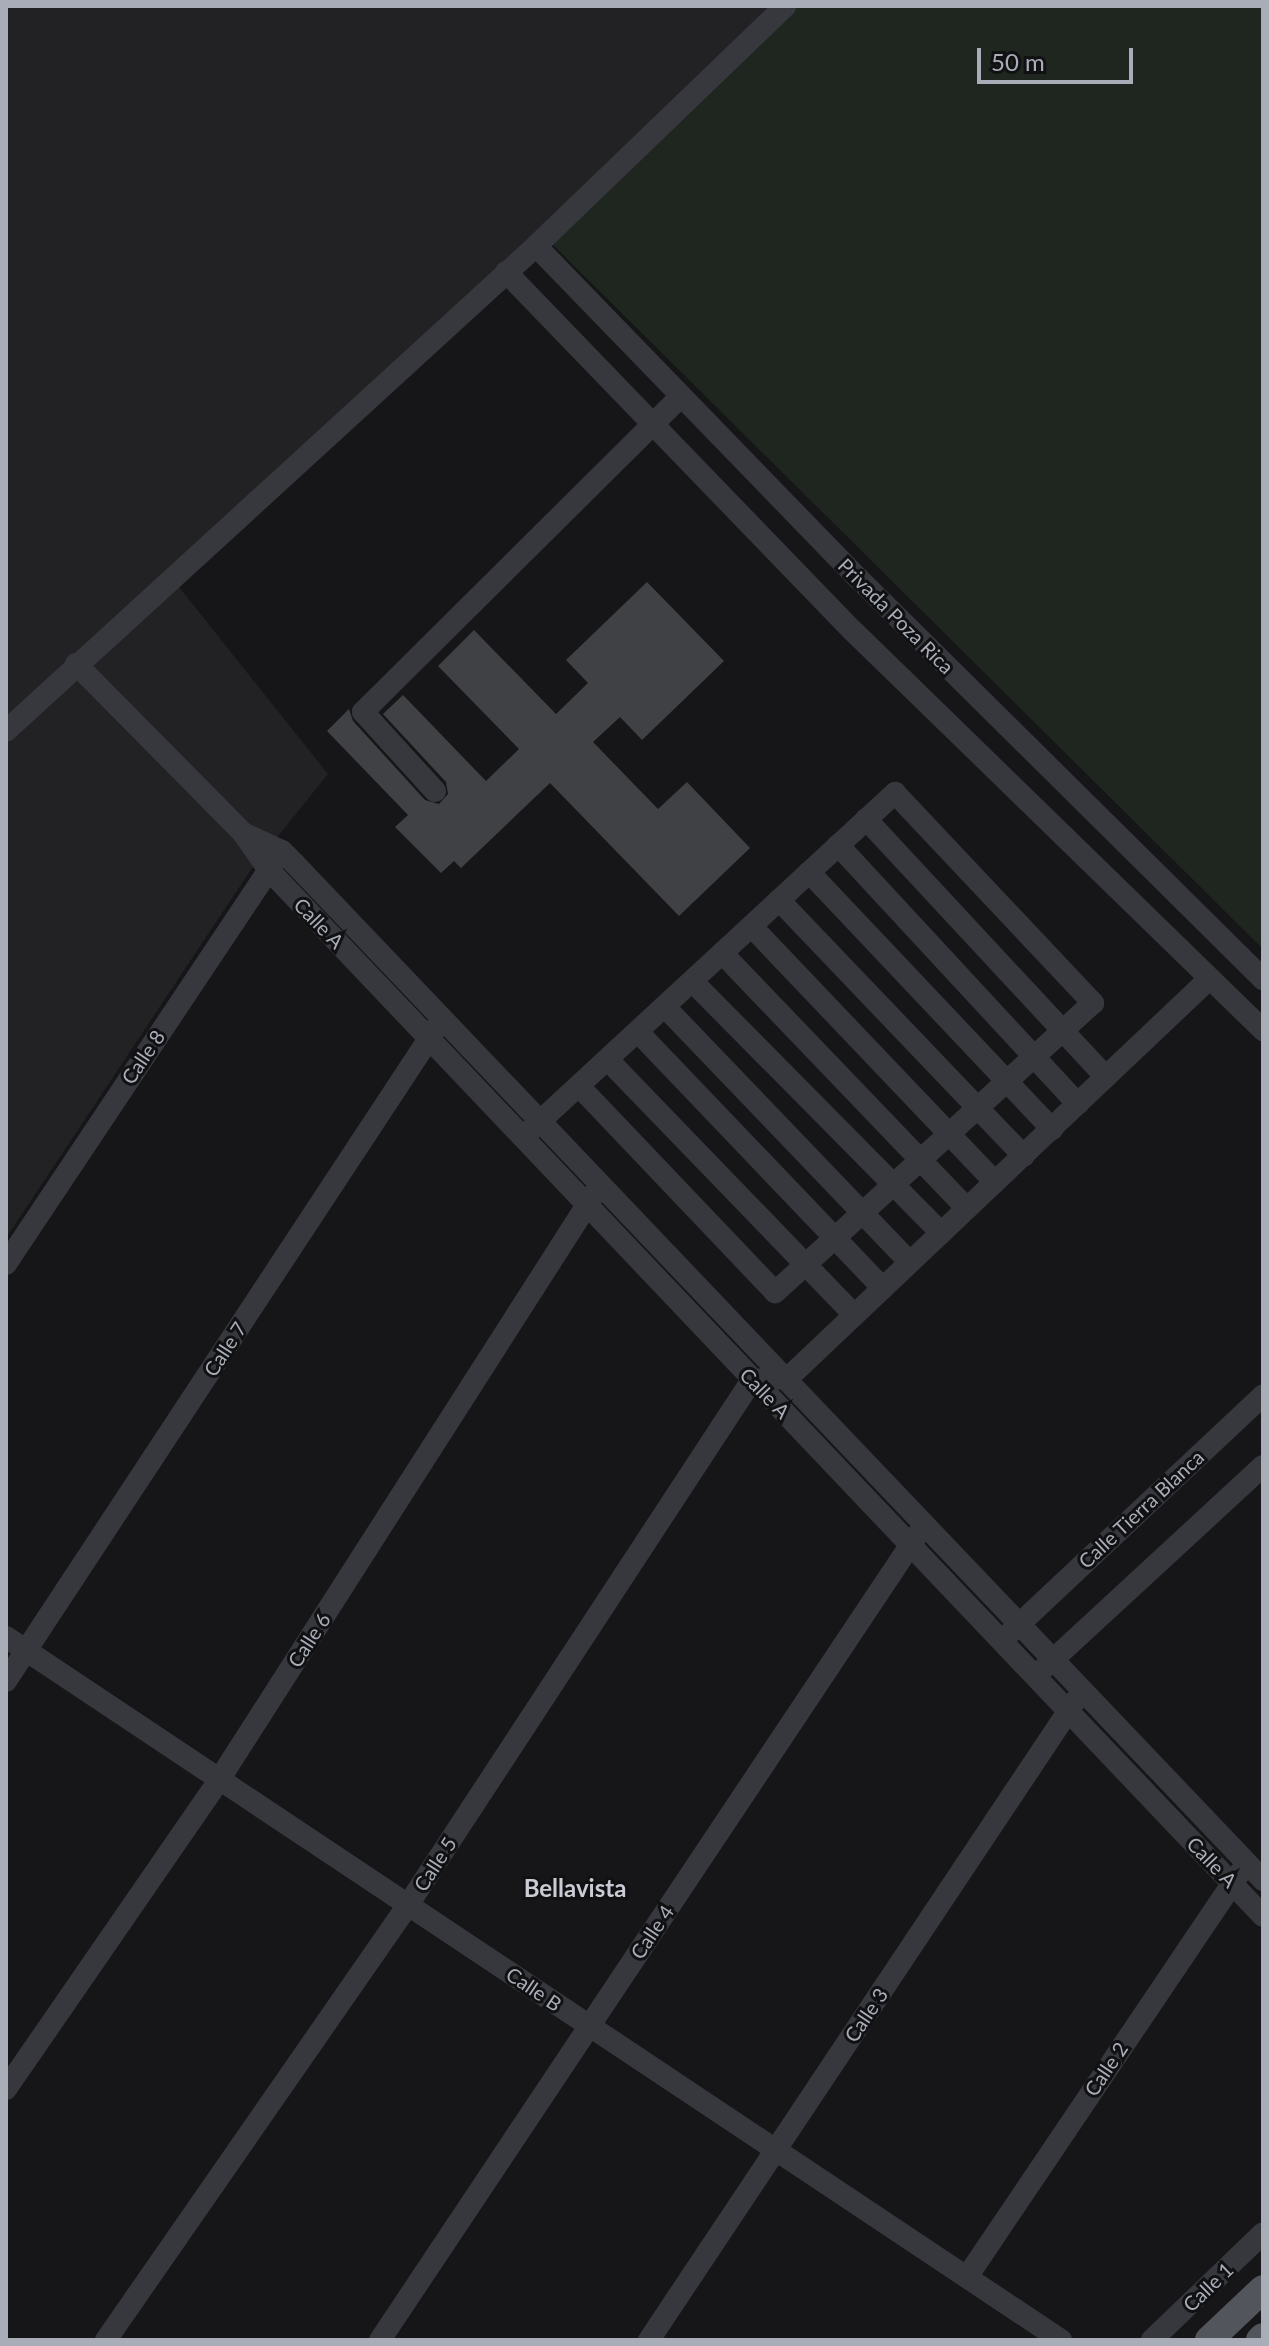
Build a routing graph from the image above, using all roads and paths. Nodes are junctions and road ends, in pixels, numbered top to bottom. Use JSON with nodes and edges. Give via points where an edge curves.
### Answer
{"nodes":[{"id":1,"x":785,"y":6,"type":"edge"},
{"id":2,"x":536,"y":246,"type":"junction"},
{"id":3,"x":506,"y":272,"type":"junction"},
{"id":4,"x":681,"y":396,"type":"junction"},
{"id":5,"x":652,"y":423,"type":"junction"},
{"id":6,"x":76,"y":664,"type":"junction"},
{"id":7,"x":6,"y":731,"type":"edge"},
{"id":8,"x":435,"y":791,"type":"dead end"},
{"id":9,"x":866,"y":819,"type":"junction"},
{"id":10,"x":243,"y":833,"type":"junction"},
{"id":11,"x":838,"y":845,"type":"junction"},
{"id":12,"x":282,"y":851,"type":"junction"},
{"id":13,"x":268,"y":869,"type":"junction"},
{"id":14,"x":809,"y":872,"type":"junction"},
{"id":15,"x":779,"y":900,"type":"junction"},
{"id":16,"x":752,"y":927,"type":"junction"},
{"id":17,"x":723,"y":954,"type":"junction"},
{"id":18,"x":1209,"y":979,"type":"junction"},
{"id":19,"x":1263,"y":979,"type":"edge"},
{"id":20,"x":693,"y":982,"type":"junction"},
{"id":21,"x":666,"y":1008,"type":"junction"},
{"id":22,"x":443,"y":1017,"type":"junction"},
{"id":23,"x":1063,"y":1029,"type":"junction"},
{"id":24,"x":1263,"y":1030,"type":"edge"},
{"id":25,"x":639,"y":1033,"type":"junction"},
{"id":26,"x":430,"y":1038,"type":"junction"},
{"id":27,"x":1035,"y":1056,"type":"junction"},
{"id":28,"x":609,"y":1061,"type":"junction"},
{"id":29,"x":1106,"y":1077,"type":"junction"},
{"id":30,"x":1007,"y":1079,"type":"junction"},
{"id":31,"x":581,"y":1088,"type":"junction"},
{"id":32,"x":1078,"y":1104,"type":"junction"},
{"id":33,"x":977,"y":1107,"type":"junction"},
{"id":34,"x":541,"y":1121,"type":"junction"},
{"id":35,"x":1052,"y":1129,"type":"junction"},
{"id":36,"x":950,"y":1134,"type":"junction"},
{"id":37,"x":523,"y":1137,"type":"junction"},
{"id":38,"x":1024,"y":1156,"type":"junction"},
{"id":39,"x":919,"y":1160,"type":"junction"},
{"id":40,"x":995,"y":1182,"type":"junction"},
{"id":41,"x":601,"y":1183,"type":"junction"},
{"id":42,"x":893,"y":1185,"type":"junction"},
{"id":43,"x":587,"y":1205,"type":"junction"},
{"id":44,"x":967,"y":1208,"type":"junction"},
{"id":45,"x":862,"y":1212,"type":"junction"},
{"id":46,"x":941,"y":1233,"type":"junction"},
{"id":47,"x":834,"y":1236,"type":"junction"},
{"id":48,"x":910,"y":1262,"type":"junction"},
{"id":49,"x":804,"y":1263,"type":"junction"},
{"id":50,"x":6,"y":1264,"type":"edge"},
{"id":51,"x":883,"y":1288,"type":"junction"},
{"id":52,"x":854,"y":1315,"type":"junction"},
{"id":53,"x":788,"y":1378,"type":"junction"},
{"id":54,"x":752,"y":1380,"type":"junction"},
{"id":55,"x":1263,"y":1395,"type":"edge"},
{"id":56,"x":1263,"y":1466,"type":"edge"},
{"id":57,"x":925,"y":1524,"type":"junction"},
{"id":58,"x":910,"y":1545,"type":"junction"},
{"id":59,"x":1020,"y":1624,"type":"junction"},
{"id":60,"x":6,"y":1637,"type":"edge"},
{"id":61,"x":1001,"y":1642,"type":"junction"},
{"id":62,"x":26,"y":1651,"type":"junction"},
{"id":63,"x":1054,"y":1660,"type":"junction"},
{"id":64,"x":1034,"y":1676,"type":"junction"},
{"id":65,"x":6,"y":1681,"type":"edge"},
{"id":66,"x":1083,"y":1691,"type":"junction"},
{"id":67,"x":1069,"y":1712,"type":"junction"},
{"id":68,"x":219,"y":1780,"type":"junction"},
{"id":69,"x":1246,"y":1862,"type":"junction"},
{"id":70,"x":1263,"y":1880,"type":"edge"},
{"id":71,"x":1232,"y":1883,"type":"junction"},
{"id":72,"x":408,"y":1905,"type":"junction"},
{"id":73,"x":1263,"y":1916,"type":"edge"},
{"id":74,"x":589,"y":2026,"type":"junction"},
{"id":75,"x":6,"y":2089,"type":"edge"},
{"id":76,"x":776,"y":2150,"type":"junction"},
{"id":77,"x":1263,"y":2233,"type":"edge"},
{"id":78,"x":967,"y":2277,"type":"junction"},
{"id":79,"x":1263,"y":2289,"type":"edge"},
{"id":80,"x":106,"y":2340,"type":"edge"},
{"id":81,"x":380,"y":2340,"type":"edge"},
{"id":82,"x":649,"y":2340,"type":"edge"},
{"id":83,"x":1061,"y":2340,"type":"edge"},
{"id":84,"x":1152,"y":2340,"type":"edge"},
{"id":85,"x":1209,"y":2340,"type":"edge"}],
"edges":[{"from":1,"to":2,"type":"street"},
{"from":2,"to":3,"type":"street"},
{"from":2,"to":4,"type":"street","name":"Privada Poza Rica"},
{"from":3,"to":5,"type":"street"},
{"from":3,"to":6,"type":"street"},
{"from":4,"to":5,"type":"street"},
{"from":4,"to":19,"type":"street","name":"Privada Poza Rica"},
{"from":5,"to":8,"type":"street","via":[[363,712]]},
{"from":5,"to":18,"type":"street","via":[[852,630]]},
{"from":6,"to":7,"type":"street"},
{"from":6,"to":10,"type":"street"},
{"from":9,"to":11,"type":"street"},
{"from":9,"to":23,"type":"street"},
{"from":9,"to":23,"type":"street","via":[[895,793],[1093,1003]]},
{"from":10,"to":12,"type":"street"},
{"from":10,"to":13,"type":"street","name":"Calle A"},
{"from":11,"to":14,"type":"street"},
{"from":11,"to":27,"type":"street"},
{"from":12,"to":13,"type":"street","name":"Calle 8"},
{"from":12,"to":22,"type":"street","name":"Calle A"},
{"from":13,"to":26,"type":"street","name":"Calle A"},
{"from":13,"to":50,"type":"street","name":"Calle 8"},
{"from":14,"to":15,"type":"street"},
{"from":14,"to":30,"type":"street"},
{"from":15,"to":16,"type":"street"},
{"from":15,"to":33,"type":"street"},
{"from":16,"to":17,"type":"street"},
{"from":16,"to":36,"type":"street"},
{"from":17,"to":20,"type":"street"},
{"from":17,"to":39,"type":"street"},
{"from":18,"to":24,"type":"street"},
{"from":18,"to":29,"type":"street"},
{"from":20,"to":21,"type":"street"},
{"from":20,"to":42,"type":"street"},
{"from":21,"to":25,"type":"street"},
{"from":21,"to":45,"type":"street"},
{"from":22,"to":26,"type":"street","name":"Calle 7"},
{"from":22,"to":34,"type":"street","name":"Calle A"},
{"from":23,"to":27,"type":"street"},
{"from":23,"to":29,"type":"street"},
{"from":25,"to":28,"type":"street"},
{"from":25,"to":47,"type":"street"},
{"from":26,"to":37,"type":"street","name":"Calle A"},
{"from":26,"to":62,"type":"street","name":"Calle 7"},
{"from":27,"to":30,"type":"street"},
{"from":27,"to":32,"type":"street"},
{"from":28,"to":31,"type":"street"},
{"from":28,"to":49,"type":"street"},
{"from":29,"to":32,"type":"street"},
{"from":30,"to":33,"type":"street"},
{"from":30,"to":35,"type":"street"},
{"from":31,"to":34,"type":"street"},
{"from":31,"to":49,"type":"street","via":[[775,1292]]},
{"from":32,"to":35,"type":"street"},
{"from":33,"to":36,"type":"street"},
{"from":33,"to":38,"type":"street"},
{"from":34,"to":37,"type":"street"},
{"from":34,"to":41,"type":"street","name":"Calle A"},
{"from":35,"to":38,"type":"street"},
{"from":36,"to":39,"type":"street"},
{"from":36,"to":40,"type":"street"},
{"from":37,"to":43,"type":"street","name":"Calle A"},
{"from":38,"to":40,"type":"street"},
{"from":39,"to":42,"type":"street"},
{"from":39,"to":44,"type":"street"},
{"from":40,"to":44,"type":"street"},
{"from":41,"to":43,"type":"street","name":"Calle 6"},
{"from":41,"to":53,"type":"street","name":"Calle A"},
{"from":42,"to":45,"type":"street"},
{"from":42,"to":46,"type":"street"},
{"from":43,"to":54,"type":"street","name":"Calle A"},
{"from":43,"to":68,"type":"street","name":"Calle 6"},
{"from":44,"to":46,"type":"street"},
{"from":45,"to":47,"type":"street"},
{"from":45,"to":48,"type":"street"},
{"from":46,"to":48,"type":"street"},
{"from":47,"to":49,"type":"street"},
{"from":47,"to":51,"type":"street"},
{"from":48,"to":51,"type":"street"},
{"from":49,"to":52,"type":"street"},
{"from":51,"to":52,"type":"street"},
{"from":52,"to":53,"type":"street"},
{"from":53,"to":54,"type":"street"},
{"from":53,"to":57,"type":"street","name":"Calle A"},
{"from":54,"to":58,"type":"street","name":"Calle A"},
{"from":54,"to":72,"type":"street","name":"Calle 5"},
{"from":55,"to":59,"type":"street","name":"Calle Tierra Blanca"},
{"from":56,"to":63,"type":"street"},
{"from":57,"to":58,"type":"street","name":"Calle 4"},
{"from":57,"to":59,"type":"street","name":"Calle A"},
{"from":58,"to":61,"type":"street","name":"Calle A"},
{"from":58,"to":74,"type":"street","name":"Calle 4"},
{"from":59,"to":61,"type":"street","name":"Calle Tierra Blanca"},
{"from":59,"to":63,"type":"street","name":"Calle A"},
{"from":60,"to":62,"type":"street","name":"Calle B"},
{"from":61,"to":64,"type":"street","name":"Calle A"},
{"from":62,"to":65,"type":"street","name":"Calle 7"},
{"from":62,"to":68,"type":"street","name":"Calle B"},
{"from":63,"to":64,"type":"street"},
{"from":63,"to":66,"type":"street","name":"Calle A"},
{"from":64,"to":67,"type":"street","name":"Calle A"},
{"from":66,"to":67,"type":"street","name":"Calle 3"},
{"from":66,"to":69,"type":"street","name":"Calle A"},
{"from":67,"to":71,"type":"street","name":"Calle A"},
{"from":67,"to":76,"type":"street","name":"Calle 3"},
{"from":68,"to":72,"type":"street","name":"Calle B"},
{"from":68,"to":75,"type":"street","name":"Calle 6"},
{"from":69,"to":70,"type":"street","name":"Calle A"},
{"from":69,"to":71,"type":"street","name":"Calle 2"},
{"from":71,"to":73,"type":"street","name":"Calle A"},
{"from":71,"to":78,"type":"street","name":"Calle 2"},
{"from":72,"to":74,"type":"street","name":"Calle B"},
{"from":72,"to":80,"type":"street","name":"Calle 5"},
{"from":74,"to":76,"type":"street","name":"Calle B"},
{"from":74,"to":81,"type":"street","name":"Calle 4"},
{"from":76,"to":78,"type":"street","name":"Calle B"},
{"from":76,"to":82,"type":"street","name":"Calle 3"},
{"from":77,"to":84,"type":"street","name":"Calle 1"},
{"from":78,"to":83,"type":"street","name":"Calle B"},
{"from":79,"to":85,"type":"main road"}]}
